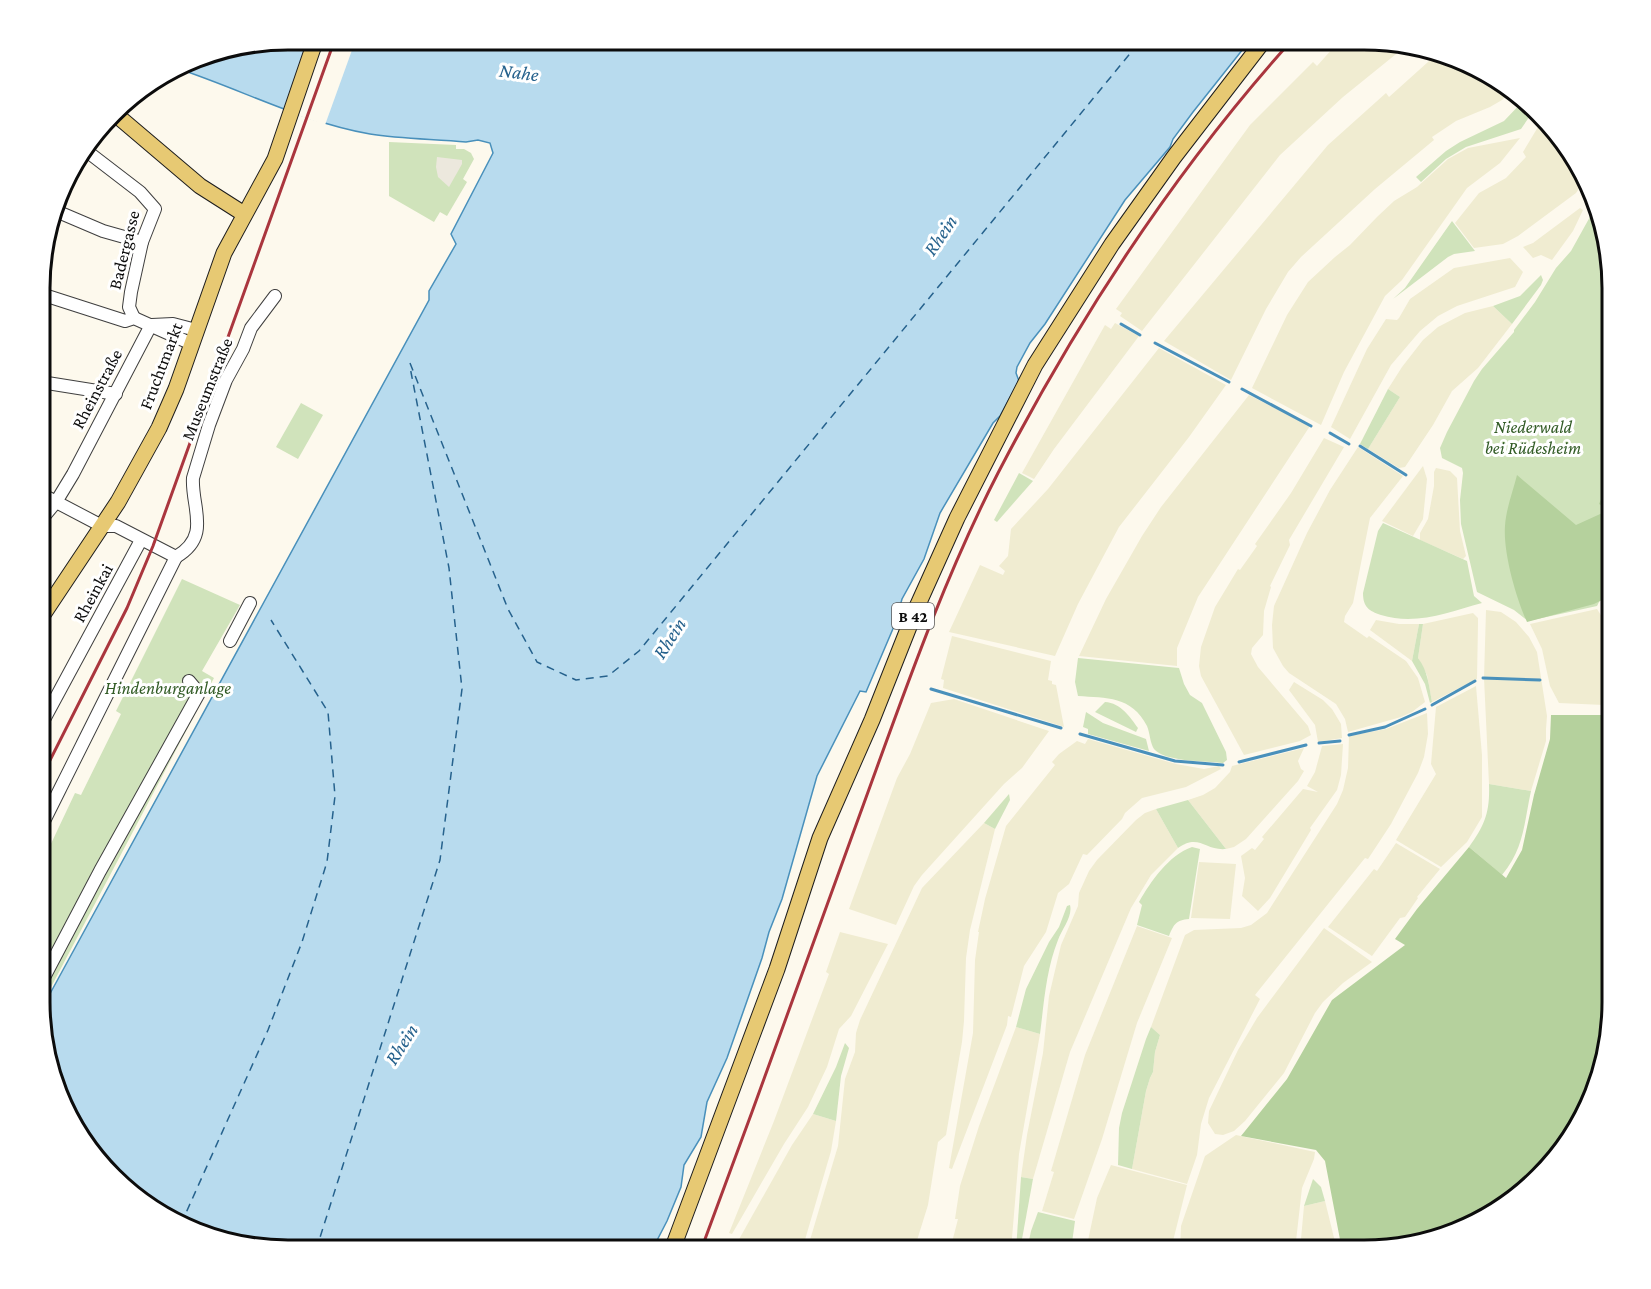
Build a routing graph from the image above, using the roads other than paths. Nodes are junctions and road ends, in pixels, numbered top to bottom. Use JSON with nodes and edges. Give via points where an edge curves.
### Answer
{"nodes":[{"id":1,"x":312,"y":50,"type":"edge"},
{"id":2,"x":1257,"y":50,"type":"edge"},
{"id":3,"x":120,"y":118,"type":"edge"},
{"id":4,"x":91,"y":154,"type":"edge"},
{"id":5,"x":61,"y":213,"type":"edge"},
{"id":6,"x":244,"y":214,"type":"junction"},
{"id":7,"x":142,"y":242,"type":"junction"},
{"id":8,"x":275,"y":296,"type":"dead end"},
{"id":9,"x":50,"y":297,"type":"edge"},
{"id":10,"x":134,"y":318,"type":"junction"},
{"id":11,"x":151,"y":325,"type":"junction"},
{"id":12,"x":194,"y":337,"type":"junction"},
{"id":13,"x":50,"y":383,"type":"edge"},
{"id":14,"x":116,"y":394,"type":"junction"},
{"id":15,"x":50,"y":499,"type":"edge"},
{"id":16,"x":56,"y":502,"type":"junction"},
{"id":17,"x":50,"y":509,"type":"edge"},
{"id":18,"x":102,"y":526,"type":"junction"},
{"id":19,"x":141,"y":540,"type":"junction"},
{"id":20,"x":176,"y":557,"type":"junction"},
{"id":21,"x":250,"y":603,"type":"dead end"},
{"id":22,"x":50,"y":604,"type":"edge"},
{"id":23,"x":230,"y":641,"type":"dead end"},
{"id":24,"x":189,"y":681,"type":"dead end"},
{"id":25,"x":50,"y":708,"type":"edge"},
{"id":26,"x":50,"y":809,"type":"edge"},
{"id":27,"x":50,"y":967,"type":"edge"},
{"id":28,"x":676,"y":1240,"type":"edge"}],
"edges":[{"from":1,"to":6,"type":"main road","name":"Fruchtmarkt","via":[[275,159]]},
{"from":2,"to":28,"type":"main road","number":"B 42","via":[[1112,244],[1035,365],[957,518],[820,838],[777,969]]},
{"from":3,"to":6,"type":"main road","via":[[200,186]]},
{"from":4,"to":7,"type":"street","name":"Badergasse","via":[[140,192],[155,209]]},
{"from":5,"to":7,"type":"street"},
{"from":6,"to":12,"type":"main road","name":"Fruchtmarkt","via":[[224,253]]},
{"from":7,"to":10,"type":"street","name":"Badergasse","via":[[129,306]]},
{"from":8,"to":20,"type":"street","name":"Museumstraße","via":[[251,328],[217,403],[193,478],[198,511],[196,528],[190,544]]},
{"from":9,"to":10,"type":"street","via":[[125,321]]},
{"from":10,"to":11,"type":"street"},
{"from":11,"to":12,"type":"street"},
{"from":11,"to":14,"type":"street","name":"Rheinstraße"},
{"from":12,"to":18,"type":"main road","name":"Fruchtmarkt","via":[[153,440]]},
{"from":13,"to":14,"type":"street"},
{"from":14,"to":16,"type":"street","name":"Rheinstraße"},
{"from":15,"to":16,"type":"street"},
{"from":16,"to":17,"type":"street","name":"Rheinstraße"},
{"from":16,"to":18,"type":"street"},
{"from":18,"to":19,"type":"street","via":[[114,526]]},
{"from":18,"to":22,"type":"main road","name":"Fruchtmarkt"},
{"from":19,"to":20,"type":"street"},
{"from":19,"to":25,"type":"street","name":"Rheinkai"},
{"from":20,"to":26,"type":"street"},
{"from":21,"to":23,"type":"street"},
{"from":24,"to":27,"type":"street","via":[[199,693]]}]}
